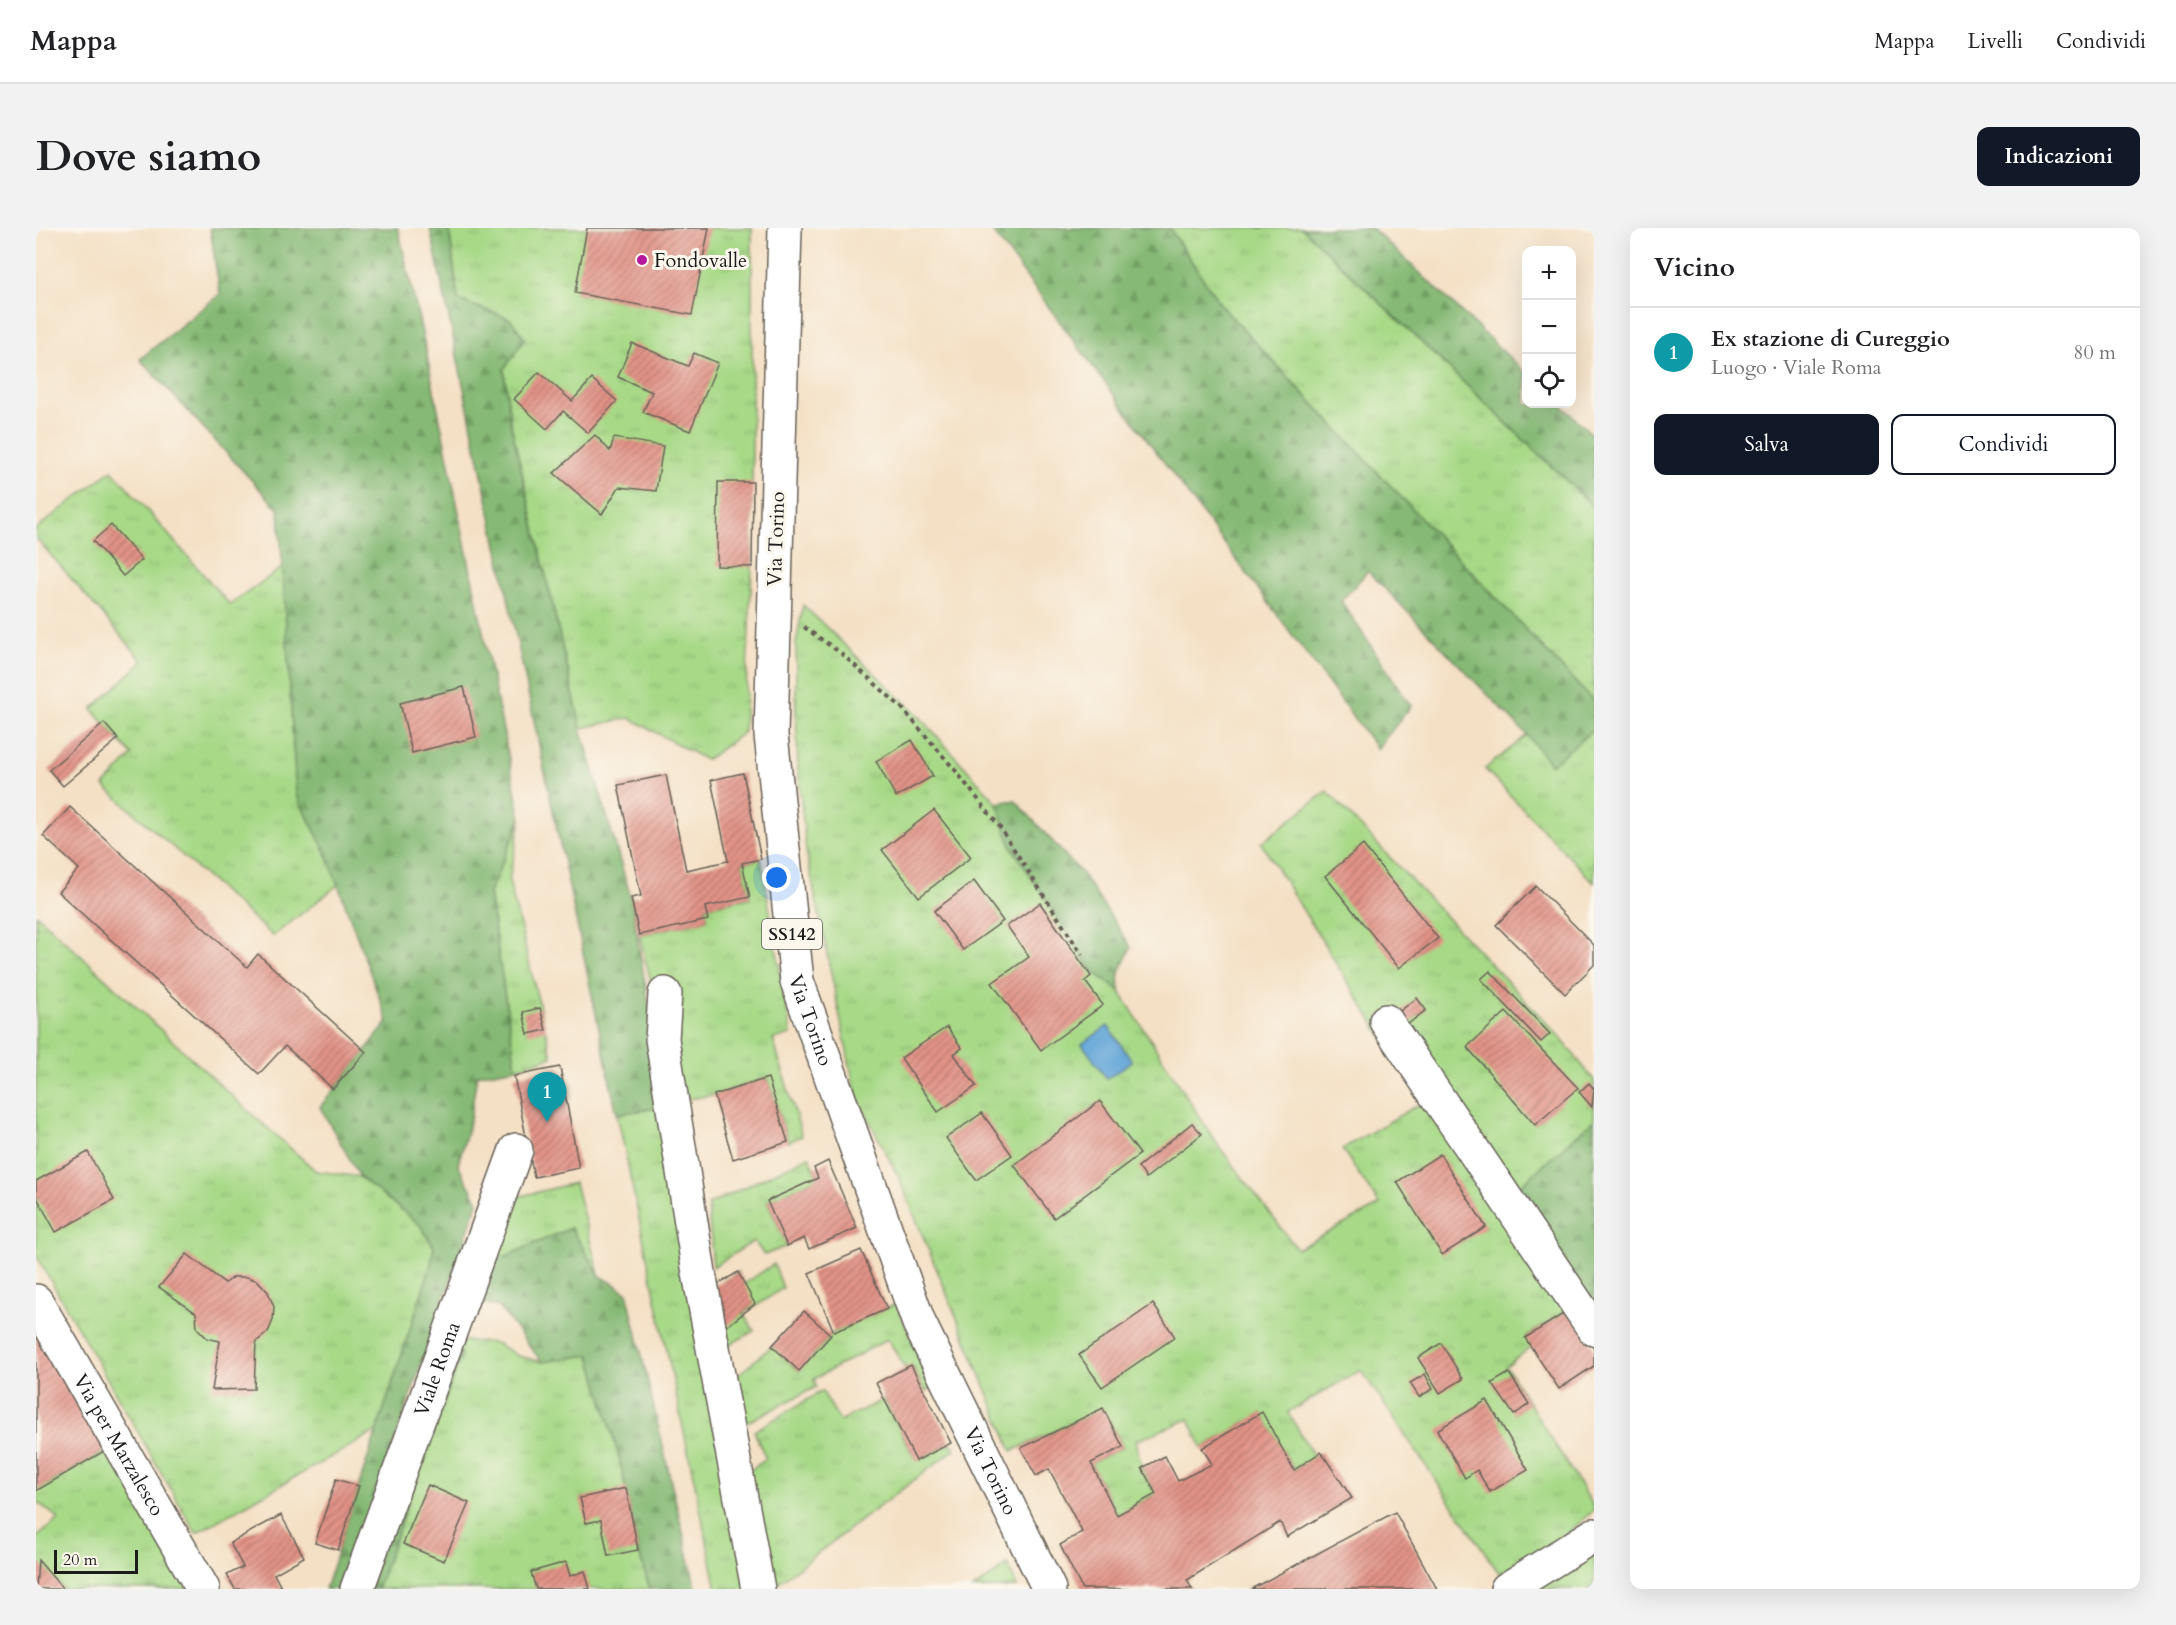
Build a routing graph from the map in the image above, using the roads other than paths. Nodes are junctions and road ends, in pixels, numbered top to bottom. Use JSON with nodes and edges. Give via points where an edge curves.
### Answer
{"nodes":[{"id":1,"x":784,"y":228,"type":"edge"},
{"id":2,"x":665,"y":994,"type":"dead end"},
{"id":3,"x":1386,"y":1021,"type":"dead end"},
{"id":4,"x":516,"y":1149,"type":"dead end"},
{"id":5,"x":36,"y":1301,"type":"edge"},
{"id":6,"x":1594,"y":1329,"type":"edge"},
{"id":7,"x":1594,"y":1534,"type":"edge"},
{"id":8,"x":203,"y":1589,"type":"edge"},
{"id":9,"x":357,"y":1589,"type":"edge"},
{"id":10,"x":758,"y":1589,"type":"edge"},
{"id":11,"x":1049,"y":1589,"type":"edge"},
{"id":12,"x":1507,"y":1589,"type":"edge"}],
"edges":[{"from":1,"to":11,"type":"street","name":"Via Torino","number":"SS142","via":[[771,735],[797,981],[919,1323]]},
{"from":2,"to":10,"type":"street","via":[[662,1040],[699,1273]]},
{"from":3,"to":6,"type":"street"},
{"from":4,"to":9,"type":"street","name":"Viale Roma"},
{"from":5,"to":8,"type":"street","name":"Via per Marzalesco"},
{"from":7,"to":12,"type":"street"}]}
